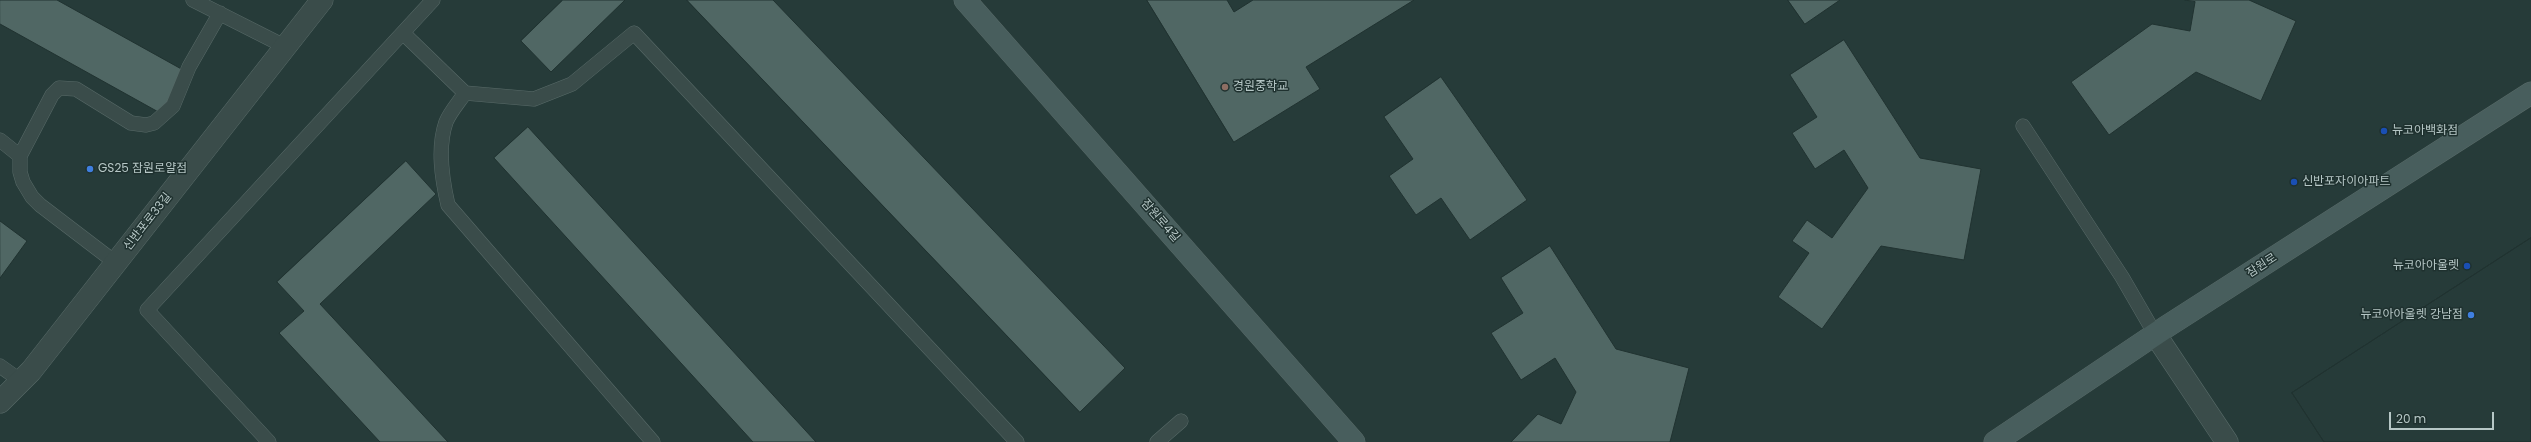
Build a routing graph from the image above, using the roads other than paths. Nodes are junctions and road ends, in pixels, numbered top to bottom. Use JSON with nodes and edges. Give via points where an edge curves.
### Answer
{"nodes":[{"id":1,"x":193,"y":0,"type":"edge"},
{"id":2,"x":320,"y":0,"type":"edge"},
{"id":3,"x":433,"y":0,"type":"edge"},
{"id":4,"x":965,"y":0,"type":"edge"},
{"id":5,"x":220,"y":14,"type":"junction"},
{"id":6,"x":403,"y":33,"type":"junction"},
{"id":7,"x":286,"y":47,"type":"junction"},
{"id":8,"x":465,"y":93,"type":"junction"},
{"id":9,"x":2531,"y":93,"type":"edge"},
{"id":10,"x":2023,"y":126,"type":"dead end"},
{"id":11,"x":0,"y":140,"type":"edge"},
{"id":12,"x":20,"y":156,"type":"junction"},
{"id":13,"x":116,"y":263,"type":"junction"},
{"id":14,"x":2155,"y":334,"type":"junction"},
{"id":15,"x":0,"y":366,"type":"edge"},
{"id":16,"x":21,"y":381,"type":"junction"},
{"id":17,"x":0,"y":402,"type":"edge"},
{"id":18,"x":1181,"y":421,"type":"dead end"},
{"id":19,"x":269,"y":442,"type":"edge"},
{"id":20,"x":653,"y":442,"type":"edge"},
{"id":21,"x":1017,"y":442,"type":"edge"},
{"id":22,"x":1157,"y":442,"type":"edge"},
{"id":23,"x":1354,"y":442,"type":"edge"},
{"id":24,"x":1995,"y":442,"type":"edge"},
{"id":25,"x":2227,"y":442,"type":"edge"}],
"edges":[{"from":1,"to":5,"type":"lane"},
{"from":2,"to":7,"type":"street","name":"신반포로33길"},
{"from":3,"to":6,"type":"lane"},
{"from":4,"to":23,"type":"main road","name":"잠원로4길"},
{"from":5,"to":7,"type":"lane"},
{"from":5,"to":12,"type":"lane","via":[[189,67],[173,106],[158,120],[146,125],[131,123],[76,89],[59,88],[52,95]]},
{"from":6,"to":8,"type":"lane"},
{"from":6,"to":19,"type":"lane","via":[[147,310]]},
{"from":7,"to":13,"type":"street","name":"신반포로33길"},
{"from":8,"to":20,"type":"lane","via":[[446,121],[442,145],[442,178],[448,205]]},
{"from":8,"to":21,"type":"lane","via":[[534,99],[572,84],[634,33]]},
{"from":9,"to":14,"type":"main road","name":"잠원로"},
{"from":10,"to":14,"type":"lane","via":[[2122,277]]},
{"from":11,"to":12,"type":"lane"},
{"from":12,"to":13,"type":"lane","via":[[20,172],[32,197]]},
{"from":13,"to":16,"type":"street","name":"신반포로33길"},
{"from":14,"to":24,"type":"main road","name":"잠원로"},
{"from":14,"to":25,"type":"street"},
{"from":15,"to":16,"type":"lane"},
{"from":16,"to":17,"type":"street","name":"신반포로33길"},
{"from":18,"to":22,"type":"lane"}]}
